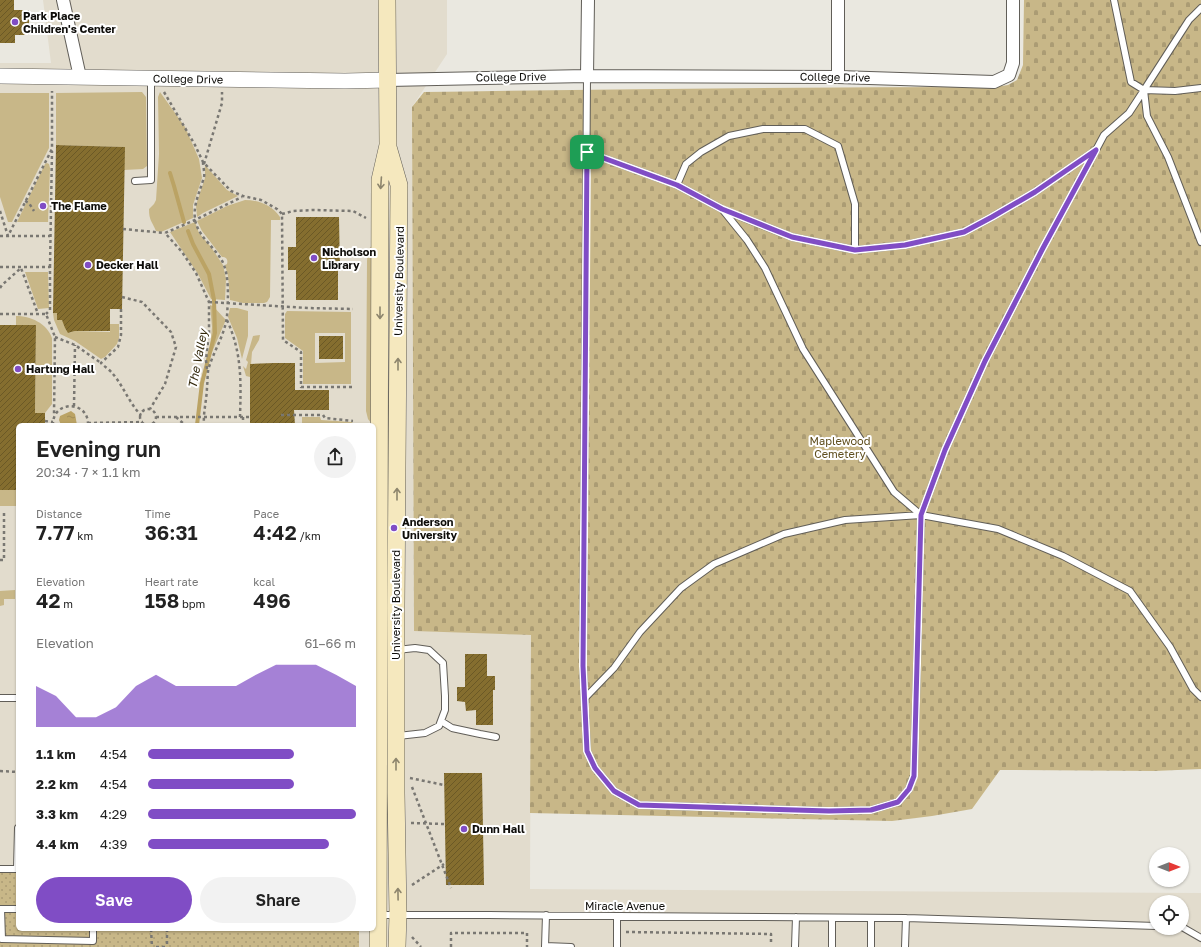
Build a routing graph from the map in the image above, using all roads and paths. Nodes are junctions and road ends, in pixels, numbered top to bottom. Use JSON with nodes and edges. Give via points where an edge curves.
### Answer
{"nodes":[{"id":1,"x":64,"y":0,"type":"edge"},
{"id":2,"x":386,"y":0,"type":"edge"},
{"id":3,"x":588,"y":0,"type":"edge"},
{"id":4,"x":838,"y":0,"type":"edge"},
{"id":5,"x":1013,"y":0,"type":"edge"},
{"id":6,"x":1114,"y":0,"type":"edge"},
{"id":7,"x":1201,"y":8,"type":"edge"},
{"id":8,"x":0,"y":76,"type":"edge"},
{"id":9,"x":587,"y":76,"type":"junction"},
{"id":10,"x":80,"y":77,"type":"junction"},
{"id":11,"x":838,"y":77,"type":"junction"},
{"id":12,"x":388,"y":80,"type":"junction"},
{"id":13,"x":157,"y":83,"type":"junction"},
{"id":14,"x":1201,"y":88,"type":"edge"},
{"id":15,"x":1144,"y":90,"type":"junction"},
{"id":16,"x":52,"y":91,"type":"dead end"},
{"id":17,"x":222,"y":91,"type":"dead end"},
{"id":18,"x":388,"y":145,"type":"junction"},
{"id":19,"x":52,"y":149,"type":"junction"},
{"id":20,"x":1096,"y":150,"type":"junction"},
{"id":21,"x":587,"y":152,"type":"junction"},
{"id":22,"x":204,"y":163,"type":"junction"},
{"id":23,"x":135,"y":181,"type":"dead end"},
{"id":24,"x":677,"y":185,"type":"junction"},
{"id":25,"x":243,"y":196,"type":"junction"},
{"id":26,"x":25,"y":201,"type":"junction"},
{"id":27,"x":722,"y":209,"type":"junction"},
{"id":28,"x":0,"y":211,"type":"edge"},
{"id":29,"x":34,"y":211,"type":"dead end"},
{"id":30,"x":282,"y":214,"type":"junction"},
{"id":31,"x":368,"y":219,"type":"dead end"},
{"id":32,"x":195,"y":220,"type":"junction"},
{"id":33,"x":123,"y":229,"type":"dead end"},
{"id":34,"x":380,"y":231,"type":"junction"},
{"id":35,"x":399,"y":231,"type":"junction"},
{"id":36,"x":165,"y":233,"type":"junction"},
{"id":37,"x":0,"y":236,"type":"edge"},
{"id":38,"x":8,"y":236,"type":"junction"},
{"id":39,"x":50,"y":236,"type":"junction"},
{"id":40,"x":1201,"y":242,"type":"edge"},
{"id":41,"x":855,"y":250,"type":"junction"},
{"id":42,"x":0,"y":267,"type":"edge"},
{"id":43,"x":50,"y":267,"type":"junction"},
{"id":44,"x":0,"y":288,"type":"edge"},
{"id":45,"x":122,"y":297,"type":"dead end"},
{"id":46,"x":209,"y":302,"type":"junction"},
{"id":47,"x":227,"y":304,"type":"junction"},
{"id":48,"x":283,"y":307,"type":"junction"},
{"id":49,"x":121,"y":309,"type":"dead end"},
{"id":50,"x":353,"y":309,"type":"dead end"},
{"id":51,"x":0,"y":314,"type":"edge"},
{"id":52,"x":38,"y":314,"type":"junction"},
{"id":53,"x":46,"y":314,"type":"junction"},
{"id":54,"x":226,"y":319,"type":"junction"},
{"id":55,"x":55,"y":337,"type":"junction"},
{"id":56,"x":75,"y":345,"type":"junction"},
{"id":57,"x":101,"y":363,"type":"junction"},
{"id":58,"x":208,"y":369,"type":"junction"},
{"id":59,"x":353,"y":387,"type":"dead end"},
{"id":60,"x":74,"y":406,"type":"junction"},
{"id":61,"x":150,"y":409,"type":"junction"},
{"id":62,"x":281,"y":414,"type":"dead end"},
{"id":63,"x":141,"y":415,"type":"junction"},
{"id":64,"x":54,"y":416,"type":"junction"},
{"id":65,"x":204,"y":416,"type":"junction"},
{"id":66,"x":241,"y":416,"type":"junction"},
{"id":67,"x":250,"y":416,"type":"dead end"},
{"id":68,"x":156,"y":417,"type":"junction"},
{"id":69,"x":176,"y":417,"type":"junction"},
{"id":70,"x":45,"y":421,"type":"dead end"},
{"id":71,"x":353,"y":421,"type":"dead end"},
{"id":72,"x":143,"y":422,"type":"joint"},
{"id":73,"x":50,"y":423,"type":"edge"},
{"id":74,"x":53,"y":423,"type":"edge"},
{"id":75,"x":88,"y":423,"type":"edge"},
{"id":76,"x":116,"y":423,"type":"edge"},
{"id":77,"x":153,"y":423,"type":"edge"},
{"id":78,"x":183,"y":423,"type":"edge"},
{"id":79,"x":204,"y":423,"type":"edge"},
{"id":80,"x":243,"y":423,"type":"edge"},
{"id":81,"x":4,"y":510,"type":"dead end"},
{"id":82,"x":921,"y":515,"type":"junction"},
{"id":83,"x":0,"y":560,"type":"edge"},
{"id":84,"x":377,"y":631,"type":"edge"},
{"id":85,"x":388,"y":650,"type":"junction"},
{"id":86,"x":1201,"y":697,"type":"edge"},
{"id":87,"x":0,"y":698,"type":"edge"},
{"id":88,"x":16,"y":698,"type":"edge"},
{"id":89,"x":585,"y":698,"type":"junction"},
{"id":90,"x":441,"y":721,"type":"junction"},
{"id":91,"x":396,"y":736,"type":"junction"},
{"id":92,"x":496,"y":737,"type":"dead end"},
{"id":93,"x":0,"y":772,"type":"edge"},
{"id":94,"x":16,"y":772,"type":"edge"},
{"id":95,"x":444,"y":785,"type":"dead end"},
{"id":96,"x":377,"y":788,"type":"edge"},
{"id":97,"x":404,"y":822,"type":"dead end"},
{"id":98,"x":426,"y":823,"type":"junction"},
{"id":99,"x":444,"y":824,"type":"dead end"},
{"id":100,"x":443,"y":865,"type":"junction"},
{"id":101,"x":0,"y":869,"type":"edge"},
{"id":102,"x":16,"y":869,"type":"edge"},
{"id":103,"x":407,"y":888,"type":"dead end"},
{"id":104,"x":451,"y":888,"type":"dead end"},
{"id":105,"x":16,"y":909,"type":"edge"},
{"id":106,"x":398,"y":914,"type":"junction"},
{"id":107,"x":379,"y":915,"type":"junction"},
{"id":108,"x":546,"y":915,"type":"junction"},
{"id":109,"x":617,"y":916,"type":"junction"},
{"id":110,"x":796,"y":917,"type":"junction"},
{"id":111,"x":832,"y":918,"type":"junction"},
{"id":112,"x":871,"y":918,"type":"junction"},
{"id":113,"x":906,"y":918,"type":"junction"},
{"id":114,"x":1,"y":922,"type":"edge"},
{"id":115,"x":1149,"y":926,"type":"edge"},
{"id":116,"x":93,"y":931,"type":"edge"},
{"id":117,"x":151,"y":931,"type":"edge"},
{"id":118,"x":167,"y":931,"type":"edge"},
{"id":119,"x":1189,"y":931,"type":"edge"},
{"id":120,"x":620,"y":932,"type":"dead end"},
{"id":121,"x":409,"y":934,"type":"dead end"},
{"id":122,"x":1201,"y":938,"type":"edge"},
{"id":123,"x":771,"y":943,"type":"dead end"},
{"id":124,"x":152,"y":947,"type":"edge"},
{"id":125,"x":156,"y":947,"type":"edge"},
{"id":126,"x":167,"y":947,"type":"edge"},
{"id":127,"x":378,"y":947,"type":"edge"},
{"id":128,"x":397,"y":947,"type":"edge"},
{"id":129,"x":421,"y":947,"type":"edge"},
{"id":130,"x":451,"y":947,"type":"edge"},
{"id":131,"x":527,"y":947,"type":"edge"},
{"id":132,"x":545,"y":947,"type":"edge"},
{"id":133,"x":570,"y":947,"type":"edge"},
{"id":134,"x":617,"y":947,"type":"edge"},
{"id":135,"x":795,"y":947,"type":"edge"},
{"id":136,"x":832,"y":947,"type":"edge"},
{"id":137,"x":871,"y":947,"type":"edge"},
{"id":138,"x":905,"y":947,"type":"edge"}],
"edges":[{"from":1,"to":10,"type":"street"},
{"from":2,"to":12,"type":"main road","name":"University Boulevard"},
{"from":3,"to":9,"type":"street"},
{"from":4,"to":11,"type":"street"},
{"from":5,"to":11,"type":"street","name":"College Drive","via":[[1013,63],[1009,74],[994,82]]},
{"from":6,"to":15,"type":"lane","via":[[1131,82]]},
{"from":7,"to":15,"type":"lane","via":[[1189,20]]},
{"from":8,"to":10,"type":"street","name":"College Drive"},
{"from":9,"to":11,"type":"street","name":"College Drive"},
{"from":9,"to":12,"type":"street","name":"College Drive"},
{"from":9,"to":21,"type":"lane"},
{"from":10,"to":13,"type":"street","name":"College Drive"},
{"from":12,"to":13,"type":"street","name":"College Drive"},
{"from":12,"to":18,"type":"main road","name":"University Boulevard"},
{"from":13,"to":22,"type":"path"},
{"from":13,"to":23,"type":"lane","via":[[151,180]]},
{"from":14,"to":15,"type":"lane","via":[[1175,91]]},
{"from":15,"to":20,"type":"lane","via":[[1129,113],[1104,134]]},
{"from":15,"to":40,"type":"lane","via":[[1147,116],[1168,157]]},
{"from":16,"to":19,"type":"path"},
{"from":17,"to":22,"type":"path","via":[[222,103]]},
{"from":18,"to":34,"type":"main road","name":"University Boulevard","one_way":true,"via":[[380,180]]},
{"from":18,"to":35,"type":"main road","name":"University Boulevard","via":[[399,185]]},
{"from":19,"to":26,"type":"path"},
{"from":19,"to":39,"type":"path"},
{"from":20,"to":41,"type":"lane","via":[[1035,192],[964,232],[905,245]]},
{"from":20,"to":82,"type":"lane","via":[[985,361],[945,450]]},
{"from":21,"to":24,"type":"lane"},
{"from":21,"to":89,"type":"lane","via":[[583,666]]},
{"from":22,"to":25,"type":"path","via":[[231,191]]},
{"from":22,"to":32,"type":"path","via":[[204,176],[195,205]]},
{"from":24,"to":27,"type":"lane"},
{"from":24,"to":41,"type":"lane","via":[[686,164],[700,152],[729,136],[763,129],[805,129],[838,146],[855,204]]},
{"from":25,"to":30,"type":"path","via":[[261,200]]},
{"from":25,"to":32,"type":"path"},
{"from":26,"to":29,"type":"path"},
{"from":26,"to":38,"type":"path"},
{"from":27,"to":41,"type":"lane","via":[[792,237]]},
{"from":27,"to":82,"type":"lane","via":[[765,268],[803,349],[894,492]]},
{"from":28,"to":38,"type":"path"},
{"from":30,"to":31,"type":"path","via":[[314,210],[353,212]]},
{"from":30,"to":48,"type":"path"},
{"from":32,"to":36,"type":"path"},
{"from":32,"to":47,"type":"path","via":[[200,233],[222,260],[226,270]]},
{"from":33,"to":36,"type":"path"},
{"from":34,"to":35,"type":"street"},
{"from":34,"to":84,"type":"main road","name":"University Boulevard","one_way":true},
{"from":85,"to":35,"type":"main road","name":"University Boulevard","one_way":true},
{"from":36,"to":46,"type":"path","via":[[196,273]]},
{"from":37,"to":38,"type":"path"},
{"from":38,"to":39,"type":"path"},
{"from":39,"to":43,"type":"path"},
{"from":42,"to":43,"type":"path"},
{"from":43,"to":53,"type":"path","via":[[50,310]]},
{"from":44,"to":52,"type":"path","via":[[21,268]]},
{"from":45,"to":61,"type":"path","via":[[142,302],[171,332],[176,348],[165,384]]},
{"from":46,"to":47,"type":"path"},
{"from":46,"to":58,"type":"path","via":[[206,360]]},
{"from":47,"to":48,"type":"path"},
{"from":47,"to":54,"type":"path"},
{"from":48,"to":50,"type":"path"},
{"from":48,"to":59,"type":"path","via":[[283,340],[301,352],[301,387]]},
{"from":49,"to":57,"type":"path","via":[[121,335],[118,347]]},
{"from":51,"to":52,"type":"path"},
{"from":52,"to":53,"type":"path"},
{"from":53,"to":55,"type":"path"},
{"from":54,"to":58,"type":"path"},
{"from":54,"to":66,"type":"path","via":[[234,335],[239,358]]},
{"from":55,"to":56,"type":"path"},
{"from":55,"to":64,"type":"path"},
{"from":56,"to":57,"type":"path"},
{"from":56,"to":60,"type":"path"},
{"from":57,"to":63,"type":"path","via":[[113,373],[133,407]]},
{"from":58,"to":65,"type":"path"},
{"from":60,"to":64,"type":"path","via":[[62,408]]},
{"from":60,"to":75,"type":"path","via":[[84,412]]},
{"from":61,"to":63,"type":"path","via":[[143,410]]},
{"from":61,"to":68,"type":"path","via":[[155,412]]},
{"from":62,"to":71,"type":"path","via":[[323,415],[325,418]]},
{"from":63,"to":72,"type":"path"},
{"from":64,"to":74,"type":"path"},
{"from":65,"to":66,"type":"path"},
{"from":65,"to":69,"type":"path"},
{"from":65,"to":79,"type":"path"},
{"from":66,"to":67,"type":"path"},
{"from":66,"to":80,"type":"path"},
{"from":68,"to":69,"type":"path"},
{"from":68,"to":77,"type":"path"},
{"from":69,"to":78,"type":"path"},
{"from":70,"to":73,"type":"path"},
{"from":72,"to":76,"type":"path"},
{"from":81,"to":83,"type":"path","via":[[4,560]]},
{"from":82,"to":86,"type":"lane","via":[[998,528],[1063,556],[1130,591],[1170,647],[1193,689]]},
{"from":82,"to":89,"type":"lane","via":[[845,520],[784,534],[714,564],[681,588],[640,632],[614,668]]},
{"from":82,"to":89,"type":"lane","via":[[914,776],[909,789],[898,802],[871,810],[829,811],[639,805],[614,791],[595,768],[587,751]]},
{"from":84,"to":85,"type":"main road","name":"University Boulevard"},
{"from":85,"to":90,"type":"lane","via":[[429,650],[443,663],[446,696]]},
{"from":85,"to":91,"type":"main road","name":"University Boulevard"},
{"from":85,"to":96,"type":"main road","name":"University Boulevard"},
{"from":87,"to":88,"type":"lane"},
{"from":90,"to":91,"type":"lane","via":[[439,726],[425,733]]},
{"from":90,"to":92,"type":"lane","via":[[452,728]]},
{"from":106,"to":91,"type":"main road","name":"University Boulevard","one_way":true},
{"from":93,"to":94,"type":"path"},
{"from":95,"to":98,"type":"path","via":[[408,778]]},
{"from":96,"to":107,"type":"main road","name":"University Boulevard"},
{"from":97,"to":98,"type":"path"},
{"from":98,"to":99,"type":"path"},
{"from":98,"to":100,"type":"path"},
{"from":100,"to":103,"type":"path"},
{"from":100,"to":104,"type":"path"},
{"from":101,"to":102,"type":"lane"},
{"from":105,"to":114,"type":"lane","via":[[1,909]]},
{"from":106,"to":107,"type":"lane","name":"Miracle Avenue"},
{"from":106,"to":108,"type":"lane","name":"Miracle Avenue"},
{"from":106,"to":128,"type":"main road","name":"University Boulevard"},
{"from":107,"to":127,"type":"main road","name":"University Boulevard"},
{"from":108,"to":109,"type":"lane","name":"Miracle Avenue"},
{"from":108,"to":132,"type":"lane"},
{"from":109,"to":110,"type":"lane","name":"Miracle Avenue"},
{"from":109,"to":134,"type":"lane"},
{"from":110,"to":111,"type":"lane","name":"Miracle Avenue"},
{"from":110,"to":135,"type":"lane"},
{"from":111,"to":112,"type":"lane","name":"Miracle Avenue"},
{"from":111,"to":136,"type":"lane"},
{"from":112,"to":113,"type":"lane","name":"Miracle Avenue"},
{"from":112,"to":137,"type":"lane"},
{"from":113,"to":115,"type":"lane","name":"Miracle Avenue"},
{"from":113,"to":138,"type":"lane"},
{"from":114,"to":116,"type":"lane","via":[[2,939],[93,941]]},
{"from":117,"to":124,"type":"path"},
{"from":118,"to":126,"type":"path"},
{"from":119,"to":122,"type":"lane"},
{"from":120,"to":123,"type":"path","via":[[771,934]]},
{"from":121,"to":129,"type":"path"},
{"from":125,"to":126,"type":"path"},
{"from":130,"to":131,"type":"path","via":[[451,933],[527,933]]},
{"from":132,"to":133,"type":"lane"}]}
